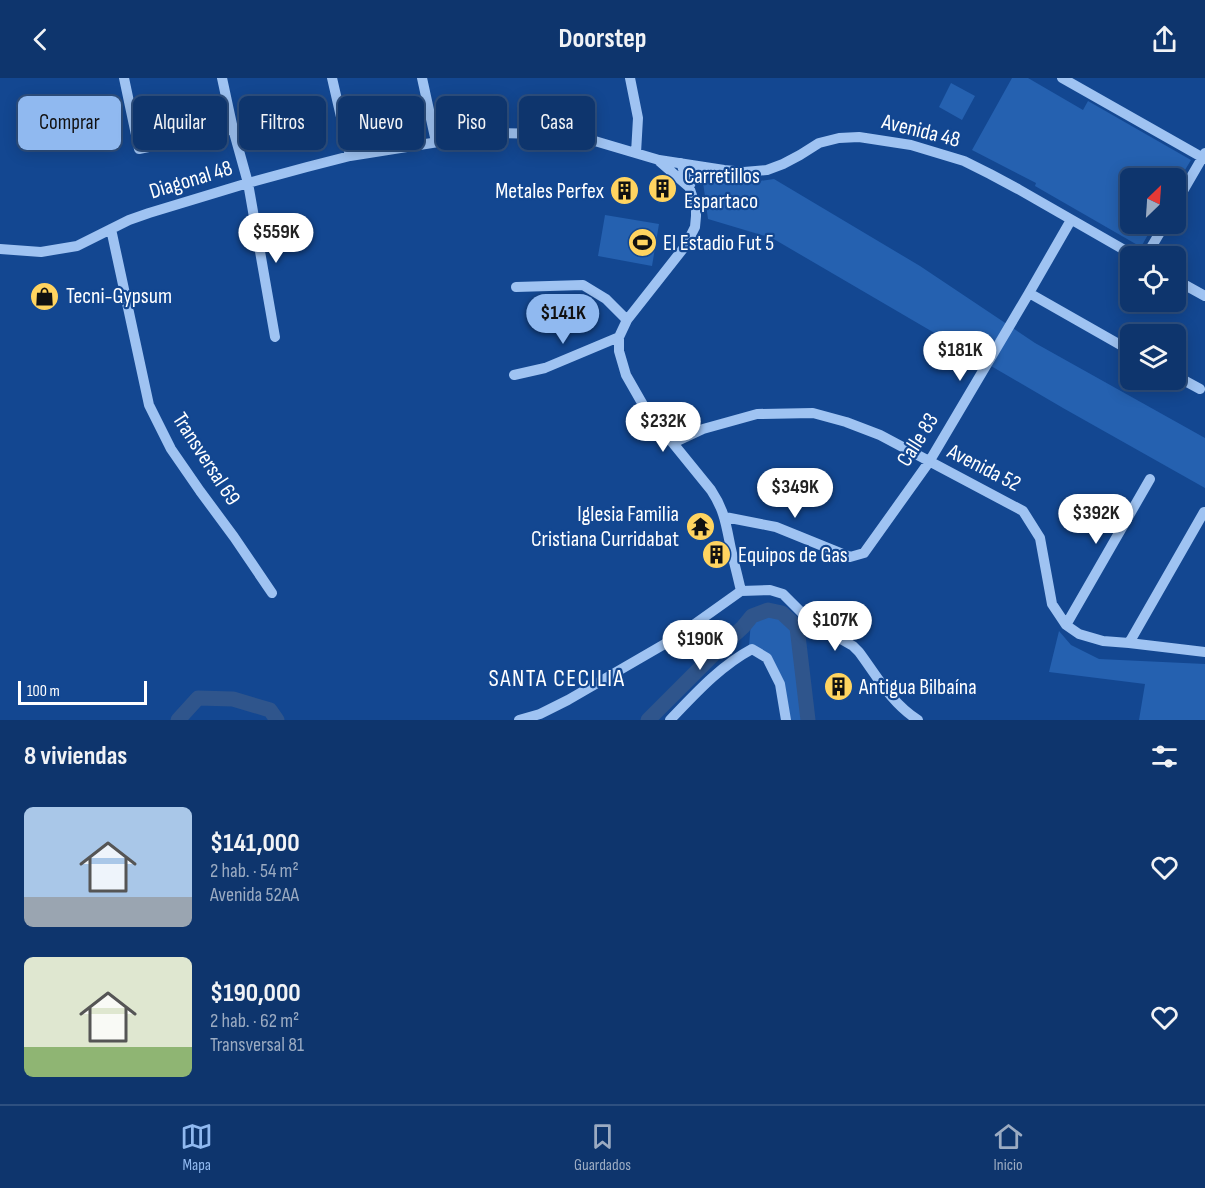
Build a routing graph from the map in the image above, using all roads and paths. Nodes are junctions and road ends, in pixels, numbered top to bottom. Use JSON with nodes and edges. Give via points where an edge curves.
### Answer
{"nodes":[{"id":1,"x":123,"y":78,"type":"edge"},
{"id":2,"x":222,"y":78,"type":"edge"},
{"id":3,"x":332,"y":78,"type":"edge"},
{"id":4,"x":423,"y":78,"type":"edge"},
{"id":5,"x":630,"y":78,"type":"edge"},
{"id":6,"x":1062,"y":78,"type":"edge"},
{"id":7,"x":233,"y":129,"type":"junction"},
{"id":8,"x":507,"y":133,"type":"edge"},
{"id":9,"x":436,"y":142,"type":"joint"},
{"id":10,"x":636,"y":153,"type":"junction"},
{"id":11,"x":350,"y":156,"type":"junction"},
{"id":12,"x":1204,"y":156,"type":"edge"},
{"id":13,"x":659,"y":160,"type":"junction"},
{"id":14,"x":681,"y":164,"type":"junction"},
{"id":15,"x":704,"y":167,"type":"junction"},
{"id":16,"x":248,"y":183,"type":"junction"},
{"id":17,"x":1186,"y":186,"type":"edge"},
{"id":18,"x":689,"y":187,"type":"junction"},
{"id":19,"x":1071,"y":220,"type":"junction"},
{"id":20,"x":111,"y":229,"type":"junction"},
{"id":21,"x":1120,"y":247,"type":"edge"},
{"id":22,"x":0,"y":249,"type":"edge"},
{"id":23,"x":1186,"y":286,"type":"edge"},
{"id":24,"x":516,"y":287,"type":"dead end"},
{"id":25,"x":1029,"y":293,"type":"junction"},
{"id":26,"x":1205,"y":296,"type":"edge"},
{"id":27,"x":627,"y":320,"type":"junction"},
{"id":28,"x":275,"y":337,"type":"dead end"},
{"id":29,"x":619,"y":338,"type":"junction"},
{"id":30,"x":1120,"y":345,"type":"edge"},
{"id":31,"x":514,"y":375,"type":"dead end"},
{"id":32,"x":1186,"y":381,"type":"edge"},
{"id":33,"x":1200,"y":389,"type":"dead end"},
{"id":34,"x":673,"y":443,"type":"junction"},
{"id":35,"x":929,"y":462,"type":"junction"},
{"id":36,"x":1150,"y":479,"type":"dead end"},
{"id":37,"x":1204,"y":512,"type":"edge"},
{"id":38,"x":725,"y":517,"type":"junction"},
{"id":39,"x":741,"y":591,"type":"junction"},
{"id":40,"x":272,"y":593,"type":"dead end"},
{"id":41,"x":1066,"y":625,"type":"junction"},
{"id":42,"x":1205,"y":640,"type":"edge"},
{"id":43,"x":1129,"y":643,"type":"junction"},
{"id":44,"x":1202,"y":652,"type":"edge"},
{"id":45,"x":519,"y":720,"type":"edge"},
{"id":46,"x":670,"y":720,"type":"edge"},
{"id":47,"x":786,"y":720,"type":"edge"},
{"id":48,"x":918,"y":720,"type":"edge"}],
"edges":[{"from":1,"to":7,"type":"street","via":[[139,149]]},
{"from":2,"to":7,"type":"street"},
{"from":3,"to":11,"type":"street"},
{"from":4,"to":9,"type":"street"},
{"from":5,"to":10,"type":"street","via":[[638,118]]},
{"from":6,"to":12,"type":"street"},
{"from":7,"to":16,"type":"street"},
{"from":8,"to":10,"type":"street","name":"Diagonal 48","via":[[588,139]]},
{"from":9,"to":11,"type":"street","name":"Diagonal 48"},
{"from":10,"to":13,"type":"street","name":"Diagonal 48"},
{"from":11,"to":16,"type":"street","name":"Diagonal 48"},
{"from":12,"to":17,"type":"street"},
{"from":13,"to":14,"type":"street","name":"Diagonal 48"},
{"from":13,"to":18,"type":"street"},
{"from":14,"to":15,"type":"street","name":"Avenida 48"},
{"from":14,"to":18,"type":"street"},
{"from":15,"to":18,"type":"street"},
{"from":15,"to":19,"type":"street","name":"Avenida 48","via":[[744,172],[767,170],[819,143],[859,137],[964,161]]},
{"from":16,"to":20,"type":"street","name":"Diagonal 48","via":[[149,213]]},
{"from":16,"to":28,"type":"street"},
{"from":18,"to":27,"type":"street","via":[[696,207],[691,236]]},
{"from":19,"to":21,"type":"street","name":"Avenida 48"},
{"from":19,"to":25,"type":"street","name":"Calle 83"},
{"from":20,"to":22,"type":"street","name":"Diagonal 48","via":[[77,246],[41,252]]},
{"from":20,"to":40,"type":"street","name":"Transversal 69","via":[[149,405],[171,449]]},
{"from":23,"to":26,"type":"street"},
{"from":24,"to":27,"type":"street","via":[[583,285],[606,299]]},
{"from":25,"to":30,"type":"street"},
{"from":25,"to":35,"type":"street","name":"Calle 83"},
{"from":27,"to":29,"type":"street"},
{"from":29,"to":31,"type":"street","via":[[546,368]]},
{"from":29,"to":34,"type":"street","via":[[626,375],[646,410]]},
{"from":32,"to":33,"type":"street"},
{"from":34,"to":35,"type":"street","name":"Avenida 52","via":[[703,429],[757,414],[813,413],[880,435]]},
{"from":34,"to":38,"type":"street","via":[[711,490]]},
{"from":35,"to":38,"type":"street","name":"Calle 83","via":[[864,553],[850,557],[776,527]]},
{"from":35,"to":41,"type":"street","name":"Avenida 52","via":[[1023,511],[1040,538],[1052,604]]},
{"from":36,"to":41,"type":"street"},
{"from":37,"to":43,"type":"street"},
{"from":38,"to":39,"type":"street"},
{"from":39,"to":45,"type":"street","via":[[675,638],[568,700]]},
{"from":39,"to":48,"type":"street","via":[[770,590],[783,594],[811,622],[859,652],[887,692]]},
{"from":41,"to":43,"type":"street","via":[[1079,634],[1103,641]]},
{"from":42,"to":44,"type":"street"},
{"from":43,"to":44,"type":"street"},
{"from":46,"to":47,"type":"street","via":[[737,657],[752,649],[767,658],[780,684]]}]}
